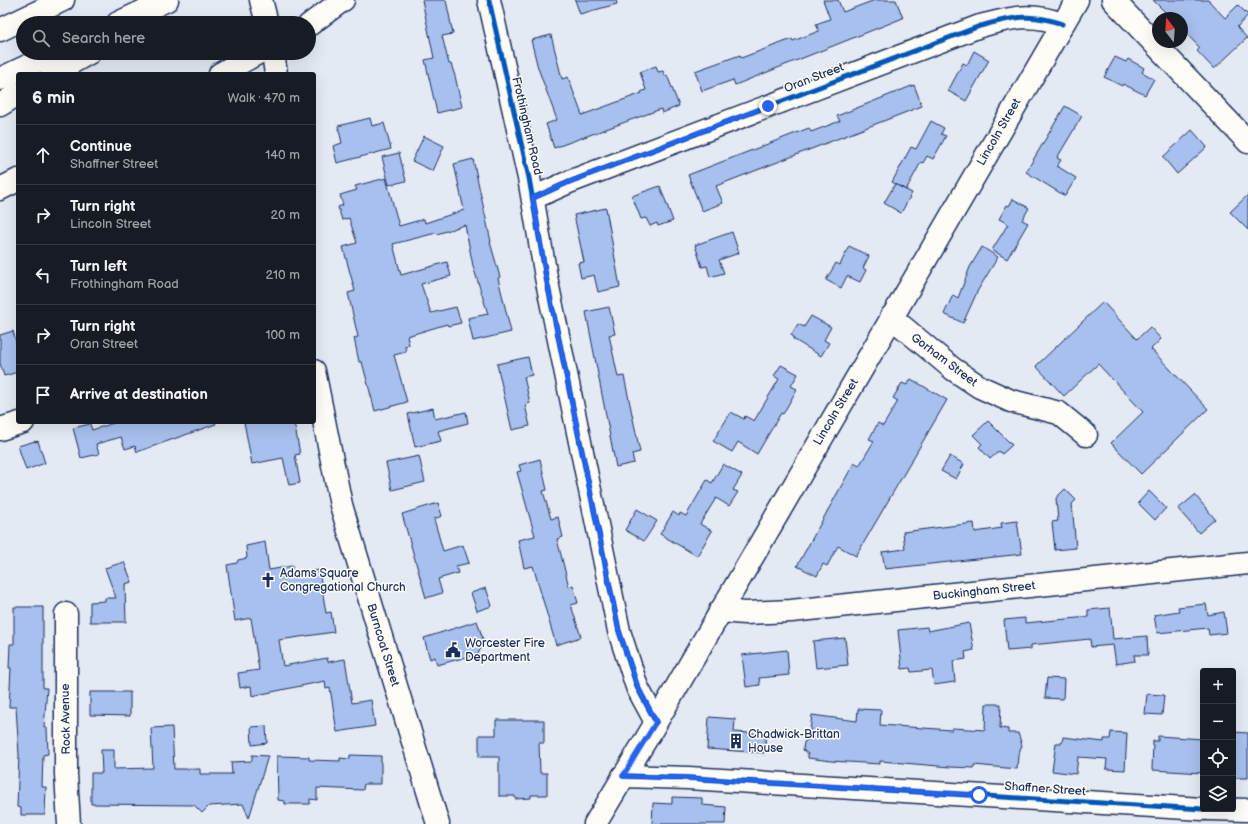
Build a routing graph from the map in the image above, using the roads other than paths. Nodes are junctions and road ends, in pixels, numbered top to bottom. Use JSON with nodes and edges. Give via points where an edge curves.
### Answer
{"nodes":[{"id":1,"x":44,"y":0,"type":"edge"},
{"id":2,"x":63,"y":0,"type":"edge"},
{"id":3,"x":167,"y":0,"type":"edge"},
{"id":4,"x":183,"y":0,"type":"edge"},
{"id":5,"x":261,"y":0,"type":"edge"},
{"id":6,"x":343,"y":0,"type":"edge"},
{"id":7,"x":489,"y":0,"type":"edge"},
{"id":8,"x":1076,"y":0,"type":"edge"},
{"id":9,"x":1113,"y":0,"type":"edge"},
{"id":10,"x":0,"y":16,"type":"edge"},
{"id":11,"x":29,"y":16,"type":"edge"},
{"id":12,"x":133,"y":16,"type":"edge"},
{"id":13,"x":155,"y":16,"type":"edge"},
{"id":14,"x":265,"y":16,"type":"edge"},
{"id":15,"x":316,"y":20,"type":"edge"},
{"id":16,"x":16,"y":22,"type":"edge"},
{"id":17,"x":1062,"y":24,"type":"junction"},
{"id":18,"x":0,"y":30,"type":"edge"},
{"id":19,"x":40,"y":60,"type":"edge"},
{"id":20,"x":77,"y":60,"type":"edge"},
{"id":21,"x":245,"y":60,"type":"edge"},
{"id":22,"x":274,"y":60,"type":"edge"},
{"id":23,"x":56,"y":72,"type":"edge"},
{"id":24,"x":224,"y":72,"type":"edge"},
{"id":25,"x":276,"y":72,"type":"edge"},
{"id":26,"x":0,"y":79,"type":"edge"},
{"id":27,"x":16,"y":95,"type":"edge"},
{"id":28,"x":0,"y":105,"type":"edge"},
{"id":29,"x":1248,"y":142,"type":"edge"},
{"id":30,"x":16,"y":181,"type":"edge"},
{"id":31,"x":0,"y":189,"type":"edge"},
{"id":32,"x":533,"y":198,"type":"junction"},
{"id":33,"x":891,"y":317,"type":"junction"},
{"id":34,"x":316,"y":381,"type":"edge"},
{"id":35,"x":16,"y":424,"type":"edge"},
{"id":36,"x":0,"y":429,"type":"edge"},
{"id":37,"x":1086,"y":435,"type":"dead end"},
{"id":38,"x":1248,"y":563,"type":"edge"},
{"id":39,"x":720,"y":611,"type":"junction"},
{"id":40,"x":66,"y":614,"type":"dead end"},
{"id":41,"x":656,"y":722,"type":"junction"},
{"id":42,"x":623,"y":776,"type":"junction"},
{"id":43,"x":1248,"y":810,"type":"edge"},
{"id":44,"x":1200,"y":813,"type":"edge"},
{"id":45,"x":69,"y":824,"type":"edge"},
{"id":46,"x":438,"y":824,"type":"edge"},
{"id":47,"x":595,"y":824,"type":"edge"}],
"edges":[{"from":1,"to":10,"type":"main road"},
{"from":2,"to":11,"type":"main road"},
{"from":3,"to":12,"type":"main road"},
{"from":4,"to":13,"type":"main road"},
{"from":5,"to":14,"type":"main road"},
{"from":6,"to":15,"type":"main road"},
{"from":7,"to":32,"type":"main road","name":"Frothingham Road"},
{"from":8,"to":17,"type":"main road","name":"Lincoln Street"},
{"from":9,"to":29,"type":"main road"},
{"from":16,"to":18,"type":"main road"},
{"from":17,"to":32,"type":"main road","name":"Oran Street","via":[[1034,17],[1017,17],[980,26],[569,182]]},
{"from":17,"to":33,"type":"main road","name":"Lincoln Street"},
{"from":19,"to":26,"type":"main road"},
{"from":20,"to":23,"type":"main road"},
{"from":21,"to":24,"type":"main road"},
{"from":22,"to":25,"type":"main road"},
{"from":27,"to":28,"type":"main road"},
{"from":30,"to":31,"type":"main road"},
{"from":32,"to":41,"type":"main road","name":"Frothingham Road","via":[[546,277],[619,631],[638,687]]},
{"from":33,"to":37,"type":"main road","name":"Gorham Street","via":[[980,387],[1011,400],[1059,413]]},
{"from":33,"to":39,"type":"main road","name":"Lincoln Street"},
{"from":34,"to":46,"type":"main road","name":"Burncoat Street","via":[[341,505]]},
{"from":35,"to":36,"type":"main road"},
{"from":38,"to":39,"type":"main road","name":"Buckingham Street","via":[[791,611]]},
{"from":39,"to":41,"type":"main road","name":"Lincoln Street"},
{"from":40,"to":45,"type":"main road","name":"Rock Avenue","via":[[66,774]]},
{"from":41,"to":42,"type":"main road","name":"Lincoln Street"},
{"from":42,"to":44,"type":"main road","name":"Shaffner Street"},
{"from":42,"to":47,"type":"main road","name":"Lincoln Street"},
{"from":43,"to":44,"type":"main road","name":"Shaffner Street"}]}
